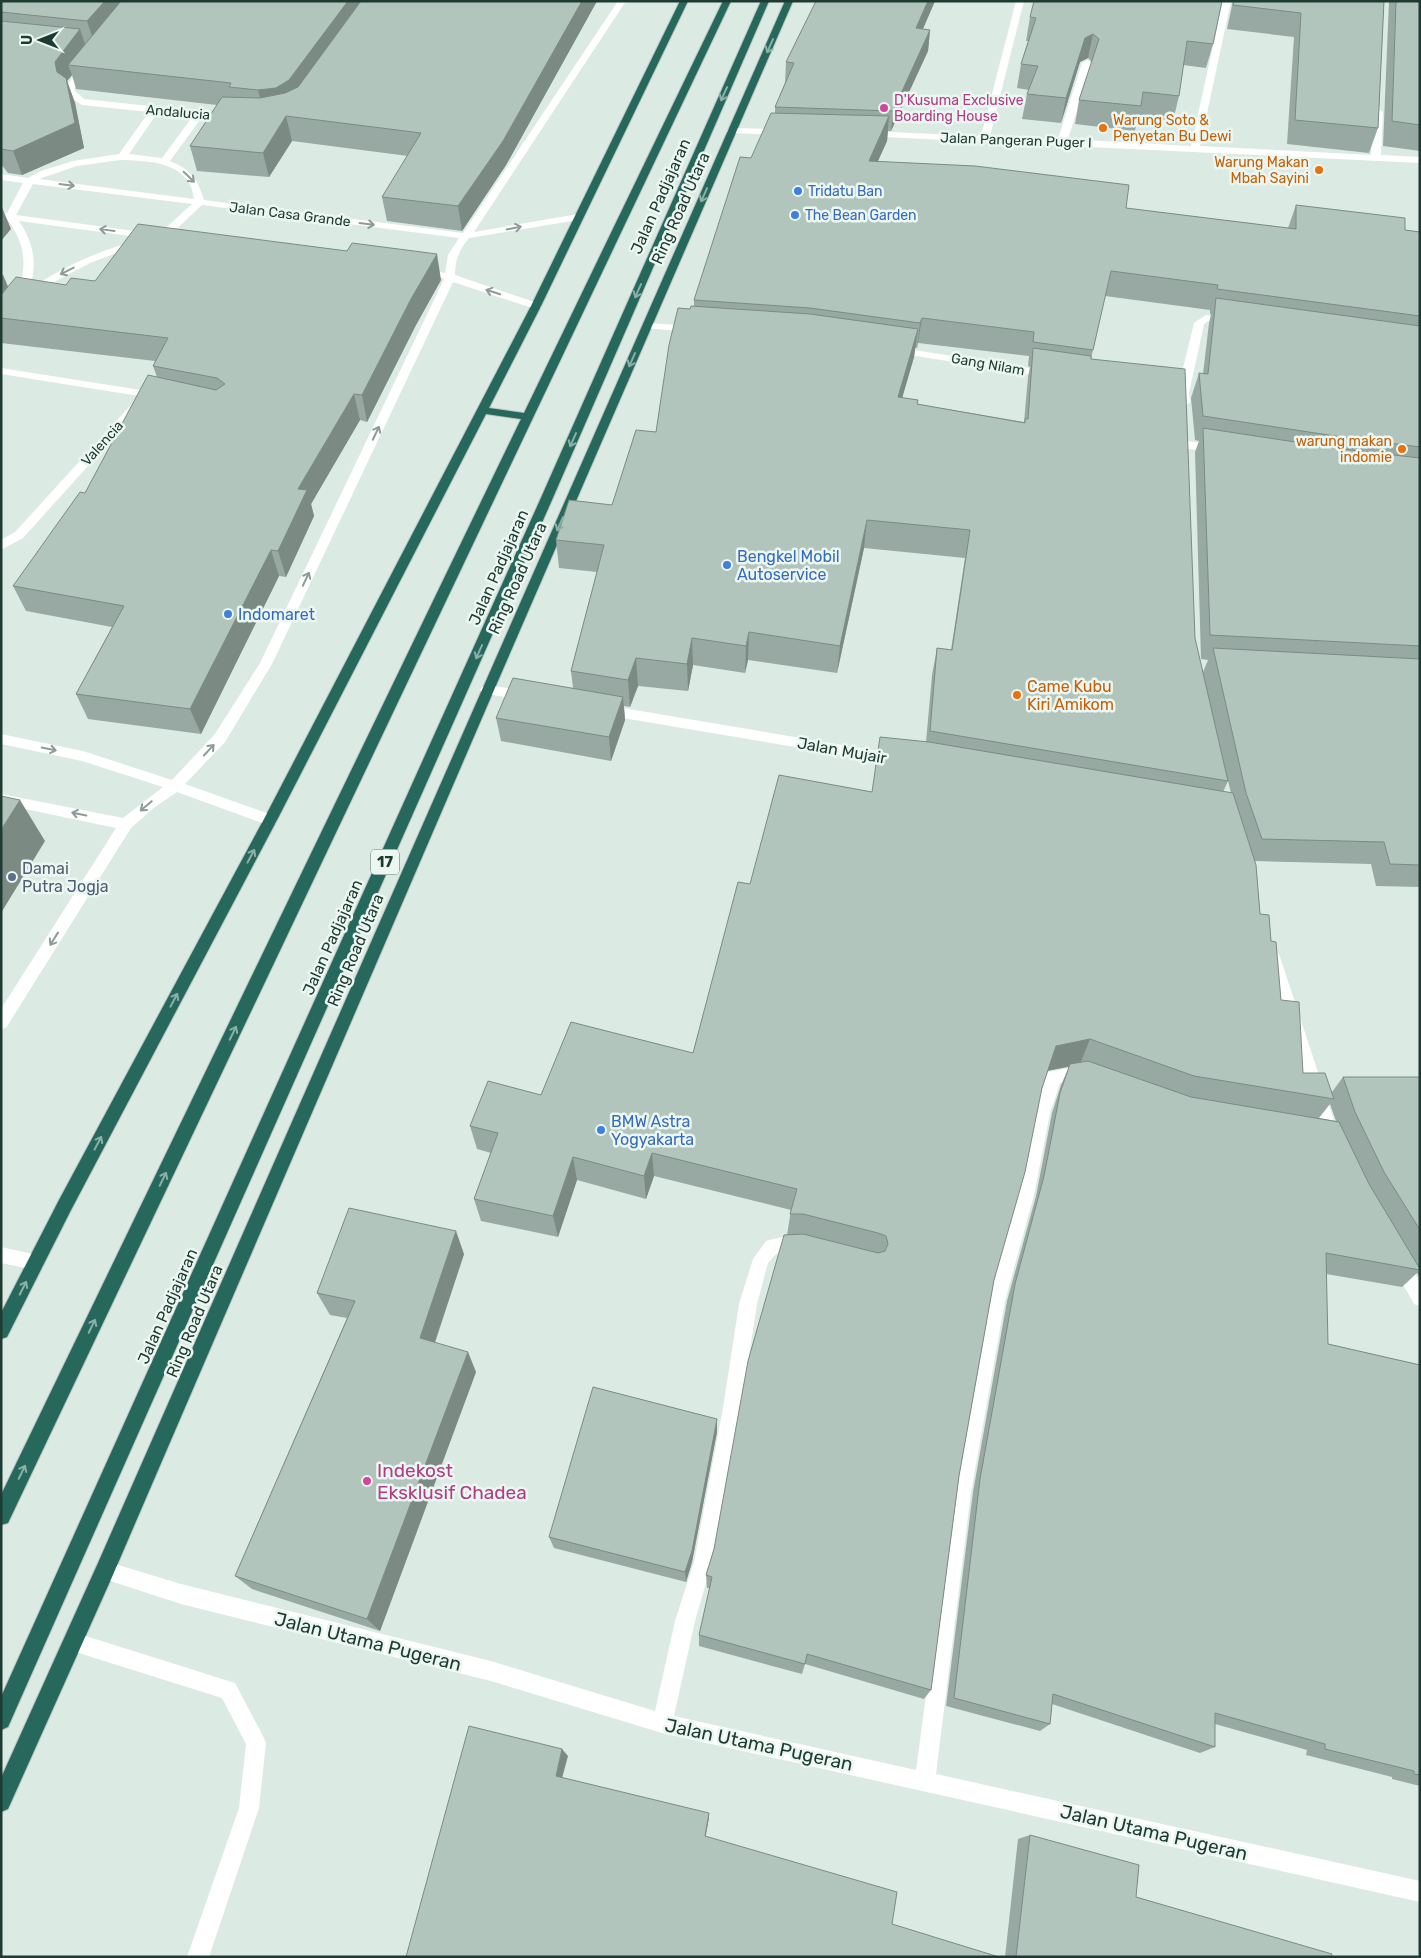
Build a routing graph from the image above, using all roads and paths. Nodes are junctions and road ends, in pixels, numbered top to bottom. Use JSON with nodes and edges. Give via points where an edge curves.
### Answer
{"nodes":[{"id":1,"x":622,"y":1,"type":"edge"},
{"id":2,"x":684,"y":1,"type":"edge"},
{"id":3,"x":727,"y":1,"type":"edge"},
{"id":4,"x":765,"y":1,"type":"edge"},
{"id":5,"x":789,"y":1,"type":"edge"},
{"id":6,"x":1020,"y":1,"type":"edge"},
{"id":7,"x":1227,"y":1,"type":"edge"},
{"id":8,"x":92,"y":57,"type":"edge"},
{"id":9,"x":1087,"y":63,"type":"edge"},
{"id":10,"x":1378,"y":99,"type":"edge"},
{"id":11,"x":155,"y":110,"type":"junction"},
{"id":12,"x":199,"y":115,"type":"junction"},
{"id":13,"x":236,"y":117,"type":"edge"},
{"id":14,"x":732,"y":131,"type":"junction"},
{"id":15,"x":788,"y":132,"type":"edge"},
{"id":16,"x":852,"y":134,"type":"edge"},
{"id":17,"x":985,"y":139,"type":"junction"},
{"id":18,"x":1062,"y":142,"type":"junction"},
{"id":19,"x":1195,"y":148,"type":"junction"},
{"id":20,"x":123,"y":156,"type":"junction"},
{"id":21,"x":1376,"y":158,"type":"junction"},
{"id":22,"x":1420,"y":160,"type":"edge"},
{"id":23,"x":164,"y":162,"type":"junction"},
{"id":24,"x":1,"y":177,"type":"edge"},
{"id":25,"x":30,"y":180,"type":"junction"},
{"id":26,"x":200,"y":202,"type":"junction"},
{"id":27,"x":5,"y":216,"type":"edge"},
{"id":28,"x":578,"y":217,"type":"junction"},
{"id":29,"x":466,"y":236,"type":"junction"},
{"id":30,"x":167,"y":238,"type":"junction"},
{"id":31,"x":432,"y":274,"type":"edge"},
{"id":32,"x":450,"y":277,"type":"junction"},
{"id":33,"x":536,"y":306,"type":"junction"},
{"id":34,"x":1244,"y":323,"type":"edge"},
{"id":35,"x":647,"y":326,"type":"junction"},
{"id":36,"x":704,"y":330,"type":"edge"},
{"id":37,"x":886,"y":349,"type":"edge"},
{"id":38,"x":1,"y":371,"type":"edge"},
{"id":39,"x":1058,"y":376,"type":"edge"},
{"id":40,"x":482,"y":410,"type":"junction"},
{"id":41,"x":528,"y":417,"type":"junction"},
{"id":42,"x":1187,"y":445,"type":"junction"},
{"id":43,"x":1226,"y":451,"type":"edge"},
{"id":44,"x":1187,"y":462,"type":"edge"},
{"id":45,"x":546,"y":500,"type":"junction"},
{"id":46,"x":569,"y":504,"type":"junction"},
{"id":47,"x":1,"y":546,"type":"edge"},
{"id":48,"x":487,"y":690,"type":"junction"},
{"id":49,"x":536,"y":698,"type":"edge"},
{"id":50,"x":594,"y":708,"type":"edge"},
{"id":51,"x":1,"y":739,"type":"edge"},
{"id":52,"x":906,"y":761,"type":"edge"},
{"id":53,"x":175,"y":786,"type":"junction"},
{"id":54,"x":1,"y":799,"type":"edge"},
{"id":55,"x":270,"y":820,"type":"junction"},
{"id":56,"x":126,"y":824,"type":"junction"},
{"id":57,"x":1270,"y":947,"type":"edge"},
{"id":58,"x":1,"y":1024,"type":"edge"},
{"id":59,"x":1097,"y":1079,"type":"edge"},
{"id":60,"x":1311,"y":1131,"type":"edge"},
{"id":61,"x":1330,"y":1134,"type":"junction"},
{"id":62,"x":1337,"y":1150,"type":"edge"},
{"id":63,"x":818,"y":1250,"type":"edge"},
{"id":64,"x":1394,"y":1254,"type":"edge"},
{"id":65,"x":1,"y":1255,"type":"edge"},
{"id":66,"x":36,"y":1262,"type":"junction"},
{"id":67,"x":1419,"y":1296,"type":"edge"},
{"id":68,"x":1,"y":1331,"type":"edge"},
{"id":69,"x":1,"y":1516,"type":"edge"},
{"id":70,"x":105,"y":1570,"type":"junction"},
{"id":71,"x":73,"y":1642,"type":"junction"},
{"id":72,"x":1,"y":1720,"type":"edge"},
{"id":73,"x":662,"y":1723,"type":"junction"},
{"id":74,"x":925,"y":1781,"type":"junction"},
{"id":75,"x":1,"y":1802,"type":"edge"},
{"id":76,"x":1420,"y":1892,"type":"edge"},
{"id":77,"x":198,"y":1957,"type":"edge"}],
"edges":[{"from":1,"to":29,"type":"street"},
{"from":2,"to":28,"type":"highway"},
{"from":3,"to":41,"type":"highway","name":"Jalan Padjajaran"},
{"from":4,"to":45,"type":"highway","name":"Jalan Padjajaran","number":"17","one_way":true},
{"from":5,"to":14,"type":"highway","name":"Ring Road Utara","one_way":true},
{"from":6,"to":17,"type":"street"},
{"from":7,"to":19,"type":"street"},
{"from":8,"to":11,"type":"street","name":"Andalucia","via":[[70,86],[69,93],[82,102],[92,104]]},
{"from":9,"to":18,"type":"street"},
{"from":10,"to":21,"type":"street"},
{"from":11,"to":12,"type":"street","name":"Andalucia"},
{"from":11,"to":20,"type":"street"},
{"from":12,"to":13,"type":"street","name":"Andalucia"},
{"from":12,"to":23,"type":"street"},
{"from":14,"to":15,"type":"street"},
{"from":14,"to":35,"type":"highway","name":"Ring Road Utara","one_way":true},
{"from":16,"to":17,"type":"street","name":"Jalan Pangeran Puger I"},
{"from":17,"to":18,"type":"street","name":"Jalan Pangeran Puger I"},
{"from":18,"to":19,"type":"street","name":"Jalan Pangeran Puger I"},
{"from":19,"to":21,"type":"street","name":"Jalan Pangeran Puger I"},
{"from":20,"to":23,"type":"street"},
{"from":20,"to":25,"type":"street","via":[[74,163]]},
{"from":21,"to":22,"type":"street","name":"Jalan Pangeran Puger I"},
{"from":23,"to":26,"type":"street","one_way":true,"via":[[192,178],[199,190]]},
{"from":24,"to":25,"type":"street","name":"Jalan Casa Grande"},
{"from":25,"to":26,"type":"street","name":"Jalan Casa Grande","one_way":true},
{"from":25,"to":27,"type":"street"},
{"from":26,"to":29,"type":"street","name":"Jalan Casa Grande","one_way":true},
{"from":26,"to":30,"type":"street"},
{"from":30,"to":27,"type":"street","one_way":true},
{"from":30,"to":27,"type":"street","one_way":true,"via":[[123,247],[86,261],[52,279],[19,303],[29,276],[30,254],[23,234]]},
{"from":29,"to":28,"type":"street","name":"Jalan Casa Grande","one_way":true},
{"from":28,"to":33,"type":"highway"},
{"from":29,"to":32,"type":"street","via":[[450,260]]},
{"from":31,"to":32,"type":"street"},
{"from":33,"to":32,"type":"street","one_way":true},
{"from":53,"to":32,"type":"street","one_way":true,"via":[[220,738],[266,664]]},
{"from":33,"to":40,"type":"highway"},
{"from":34,"to":42,"type":"street","via":[[1206,318],[1199,323],[1178,392]]},
{"from":35,"to":36,"type":"street"},
{"from":35,"to":46,"type":"highway","name":"Ring Road Utara","one_way":true},
{"from":37,"to":39,"type":"street","name":"Gang Nilam"},
{"from":38,"to":47,"type":"street","name":"Valencia","via":[[151,395],[19,535]]},
{"from":40,"to":41,"type":"highway"},
{"from":40,"to":55,"type":"highway"},
{"from":69,"to":41,"type":"highway","name":"Jalan Padjajaran","one_way":true},
{"from":42,"to":43,"type":"street"},
{"from":42,"to":44,"type":"street"},
{"from":45,"to":46,"type":"highway"},
{"from":45,"to":72,"type":"highway","name":"Jalan Padjajaran","number":"17","one_way":true},
{"from":46,"to":48,"type":"highway","name":"Ring Road Utara","one_way":true},
{"from":48,"to":49,"type":"street"},
{"from":48,"to":70,"type":"highway","name":"Ring Road Utara"},
{"from":50,"to":52,"type":"street","name":"Jalan Mujair"},
{"from":51,"to":53,"type":"street","one_way":true,"via":[[82,756]]},
{"from":53,"to":55,"type":"street"},
{"from":53,"to":56,"type":"street","one_way":true},
{"from":56,"to":54,"type":"street","one_way":true},
{"from":66,"to":55,"type":"highway","one_way":true},
{"from":56,"to":58,"type":"street","one_way":true},
{"from":57,"to":61,"type":"street"},
{"from":59,"to":74,"type":"street","via":[[1079,1073],[1054,1077],[1042,1113],[1026,1195],[996,1301],[962,1492]]},
{"from":60,"to":61,"type":"street"},
{"from":61,"to":62,"type":"street"},
{"from":63,"to":73,"type":"street","via":[[800,1245],[772,1247],[761,1259],[748,1304],[703,1562],[685,1621]]},
{"from":64,"to":67,"type":"street"},
{"from":65,"to":66,"type":"street"},
{"from":68,"to":66,"type":"highway","one_way":true},
{"from":70,"to":71,"type":"highway","name":"Ring Road Utara"},
{"from":70,"to":73,"type":"street","name":"Jalan Utama Pugeran","via":[[181,1594],[491,1671]]},
{"from":71,"to":75,"type":"highway","name":"Ring Road Utara"},
{"from":71,"to":77,"type":"street","via":[[228,1690],[256,1743],[248,1808]]},
{"from":73,"to":74,"type":"street","name":"Jalan Utama Pugeran"},
{"from":74,"to":76,"type":"street","name":"Jalan Utama Pugeran"}]}
